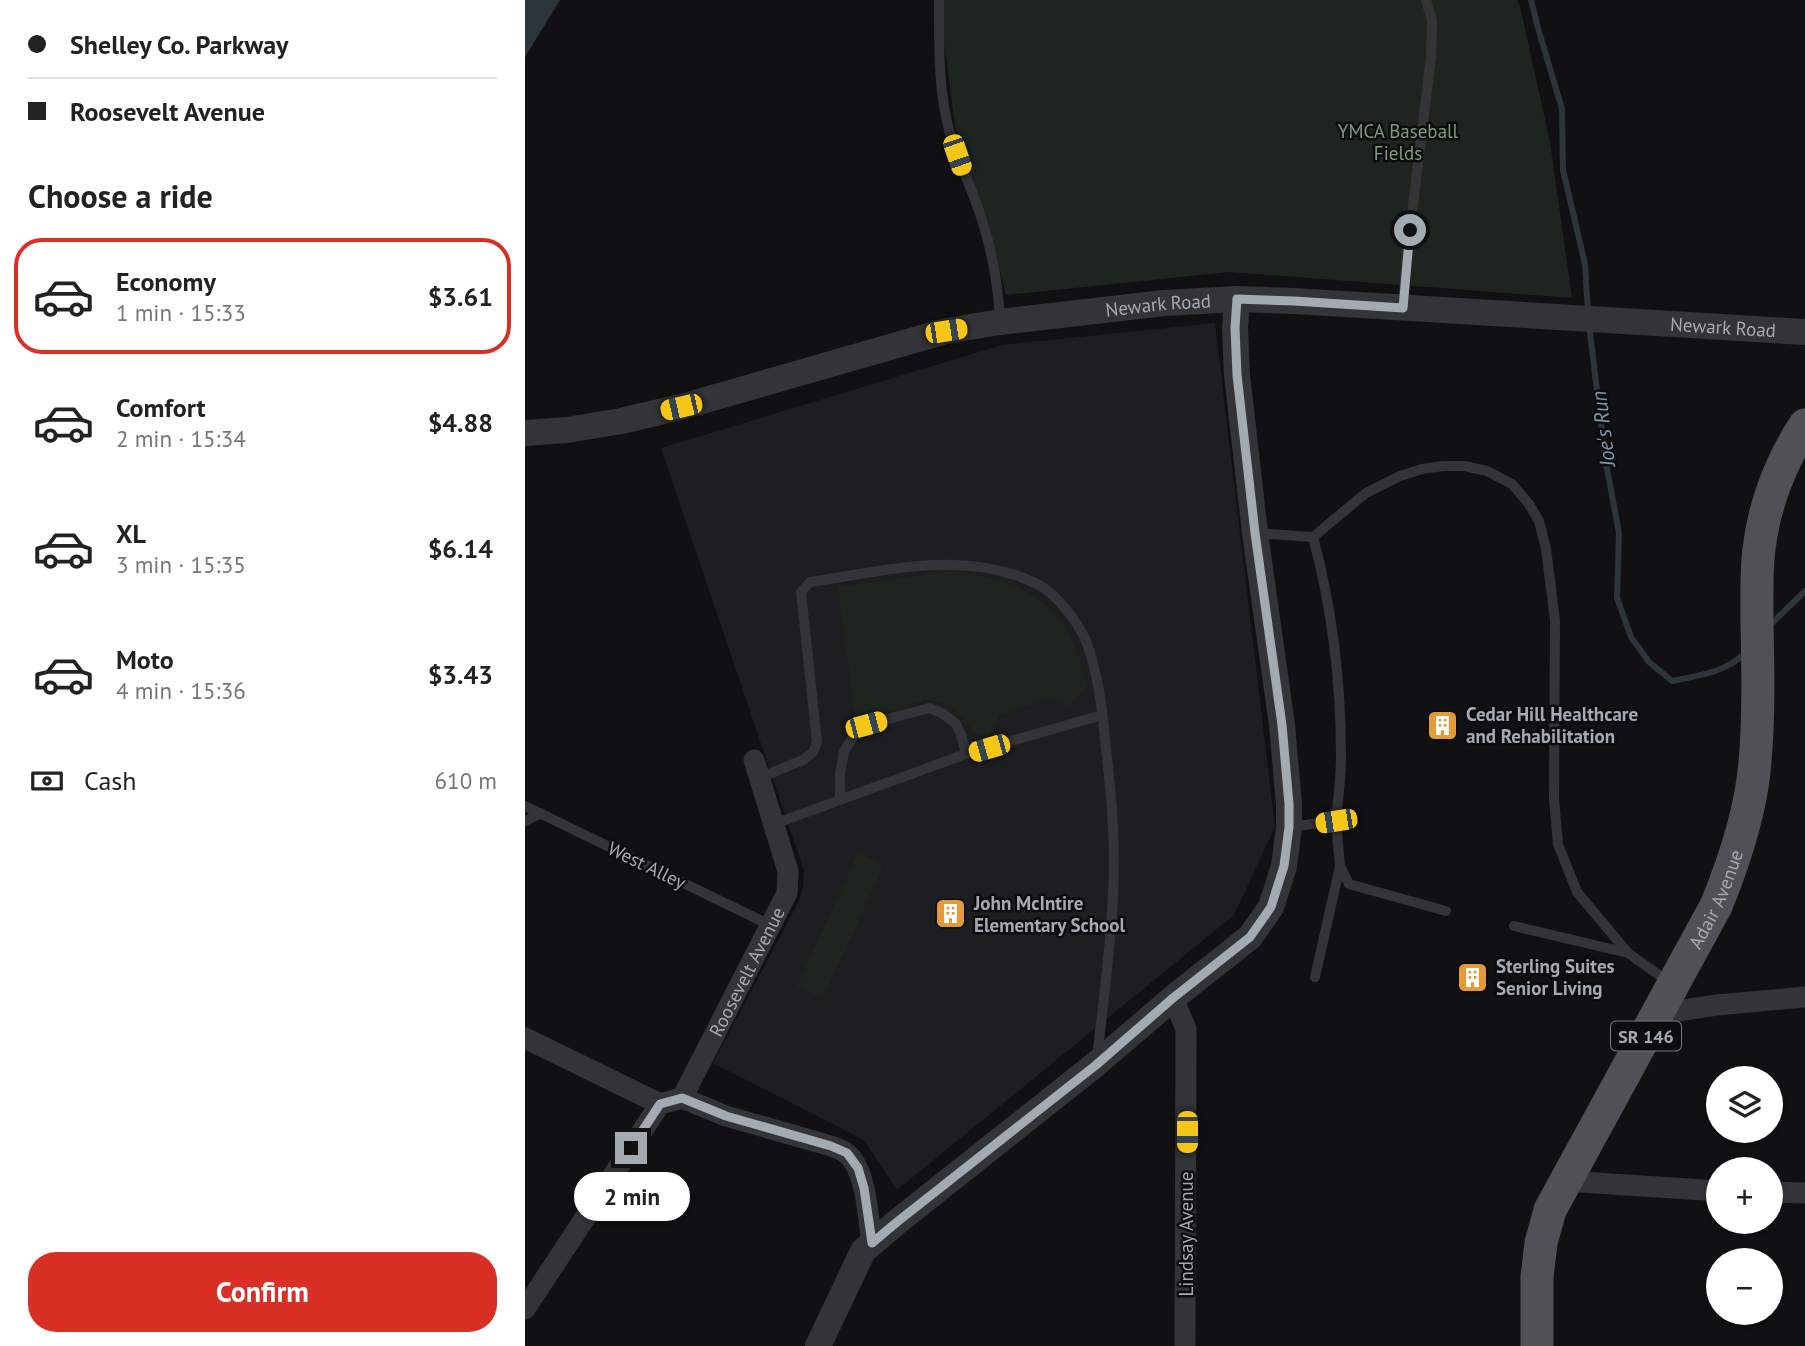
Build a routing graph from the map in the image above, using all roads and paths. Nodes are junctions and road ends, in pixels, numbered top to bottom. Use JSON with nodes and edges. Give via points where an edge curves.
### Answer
{"nodes":[{"id":1,"x":939,"y":0,"type":"edge"},
{"id":2,"x":1426,"y":0,"type":"edge"},
{"id":3,"x":1237,"y":299,"type":"junction"},
{"id":4,"x":1403,"y":308,"type":"junction"},
{"id":5,"x":1000,"y":322,"type":"junction"},
{"id":6,"x":1805,"y":332,"type":"edge"},
{"id":7,"x":1805,"y":425,"type":"edge"},
{"id":8,"x":525,"y":433,"type":"edge"},
{"id":9,"x":1255,"y":533,"type":"junction"},
{"id":10,"x":1313,"y":537,"type":"junction"},
{"id":11,"x":1103,"y":715,"type":"junction"},
{"id":12,"x":966,"y":754,"type":"junction"},
{"id":13,"x":757,"y":769,"type":"joint"},
{"id":14,"x":840,"y":800,"type":"junction"},
{"id":15,"x":525,"y":806,"type":"edge"},
{"id":16,"x":541,"y":813,"type":"junction"},
{"id":17,"x":525,"y":821,"type":"edge"},
{"id":18,"x":1336,"y":821,"type":"junction"},
{"id":19,"x":774,"y":824,"type":"junction"},
{"id":20,"x":1289,"y":827,"type":"junction"},
{"id":21,"x":1340,"y":866,"type":"junction"},
{"id":22,"x":1445,"y":911,"type":"dead end"},
{"id":23,"x":770,"y":925,"type":"junction"},
{"id":24,"x":1514,"y":926,"type":"dead end"},
{"id":25,"x":1628,"y":953,"type":"junction"},
{"id":26,"x":1315,"y":977,"type":"dead end"},
{"id":27,"x":1805,"y":997,"type":"edge"},
{"id":28,"x":1173,"y":998,"type":"junction"},
{"id":29,"x":1665,"y":1000,"type":"junction"},
{"id":30,"x":525,"y":1038,"type":"edge"},
{"id":31,"x":1096,"y":1065,"type":"junction"},
{"id":32,"x":682,"y":1098,"type":"junction"},
{"id":33,"x":660,"y":1104,"type":"junction"},
{"id":34,"x":1565,"y":1181,"type":"junction"},
{"id":35,"x":1706,"y":1190,"type":"edge"},
{"id":36,"x":1783,"y":1192,"type":"edge"},
{"id":37,"x":1805,"y":1193,"type":"edge"},
{"id":38,"x":872,"y":1243,"type":"junction"},
{"id":39,"x":527,"y":1302,"type":"edge"},
{"id":40,"x":818,"y":1346,"type":"edge"},
{"id":41,"x":1185,"y":1346,"type":"edge"},
{"id":42,"x":1537,"y":1346,"type":"edge"}],
"edges":[{"from":1,"to":5,"type":"lane","via":[[943,99],[950,134],[989,242]]},
{"from":2,"to":4,"type":"lane","via":[[1431,57]]},
{"from":3,"to":4,"type":"street","name":"Newark Road"},
{"from":3,"to":5,"type":"street","name":"Newark Road"},
{"from":3,"to":9,"type":"street","via":[[1237,375]]},
{"from":4,"to":6,"type":"street","name":"Newark Road"},
{"from":5,"to":8,"type":"street","name":"Newark Road","via":[[946,331],[681,407],[567,430]]},
{"from":7,"to":29,"type":"main road","name":"Adair Avenue","number":"SR 146","via":[[1781,468],[1759,546],[1758,723],[1748,809],[1716,906]]},
{"from":9,"to":10,"type":"lane"},
{"from":9,"to":20,"type":"street","via":[[1287,761]]},
{"from":10,"to":18,"type":"lane","via":[[1333,635],[1338,689],[1341,757]]},
{"from":10,"to":25,"type":"lane","via":[[1366,493],[1422,469],[1464,466],[1487,471],[1512,484],[1529,504],[1546,549],[1555,620],[1558,844],[1577,892]]},
{"from":11,"to":12,"type":"lane"},
{"from":11,"to":13,"type":"lane","via":[[1085,640],[1072,617],[1041,586],[996,569],[940,563],[810,582],[801,592],[817,742],[803,760]]},
{"from":11,"to":31,"type":"lane","via":[[1114,827],[1114,894]]},
{"from":12,"to":14,"type":"lane"},
{"from":12,"to":14,"type":"lane","via":[[955,724],[929,708],[866,725],[844,751]]},
{"from":13,"to":19,"type":"street","name":"Roosevelt Avenue"},
{"from":14,"to":19,"type":"lane"},
{"from":15,"to":16,"type":"lane","name":"West Alley"},
{"from":16,"to":17,"type":"lane"},
{"from":16,"to":23,"type":"lane","name":"West Alley"},
{"from":18,"to":20,"type":"lane"},
{"from":18,"to":21,"type":"lane"},
{"from":19,"to":23,"type":"street","name":"Roosevelt Avenue","via":[[788,882]]},
{"from":20,"to":28,"type":"street","via":[[1284,866],[1271,907],[1250,937]]},
{"from":21,"to":22,"type":"lane","via":[[1349,884]]},
{"from":21,"to":26,"type":"lane"},
{"from":23,"to":32,"type":"street","name":"Roosevelt Avenue"},
{"from":24,"to":25,"type":"lane"},
{"from":25,"to":29,"type":"lane"},
{"from":27,"to":29,"type":"street","via":[[1738,1003]]},
{"from":28,"to":31,"type":"street"},
{"from":28,"to":41,"type":"street","name":"Lindsay Avenue","via":[[1186,1029]]},
{"from":29,"to":34,"type":"main road","name":"Adair Avenue","number":"SR 146"},
{"from":30,"to":33,"type":"street"},
{"from":31,"to":38,"type":"street"},
{"from":32,"to":33,"type":"street"},
{"from":32,"to":38,"type":"street","via":[[847,1153],[864,1188]]},
{"from":33,"to":39,"type":"street"},
{"from":34,"to":35,"type":"street"},
{"from":34,"to":42,"type":"main road","name":"Adair Avenue","number":"SR 146","via":[[1550,1210],[1541,1243]]},
{"from":36,"to":37,"type":"street"},
{"from":38,"to":40,"type":"street","via":[[863,1251]]}]}
